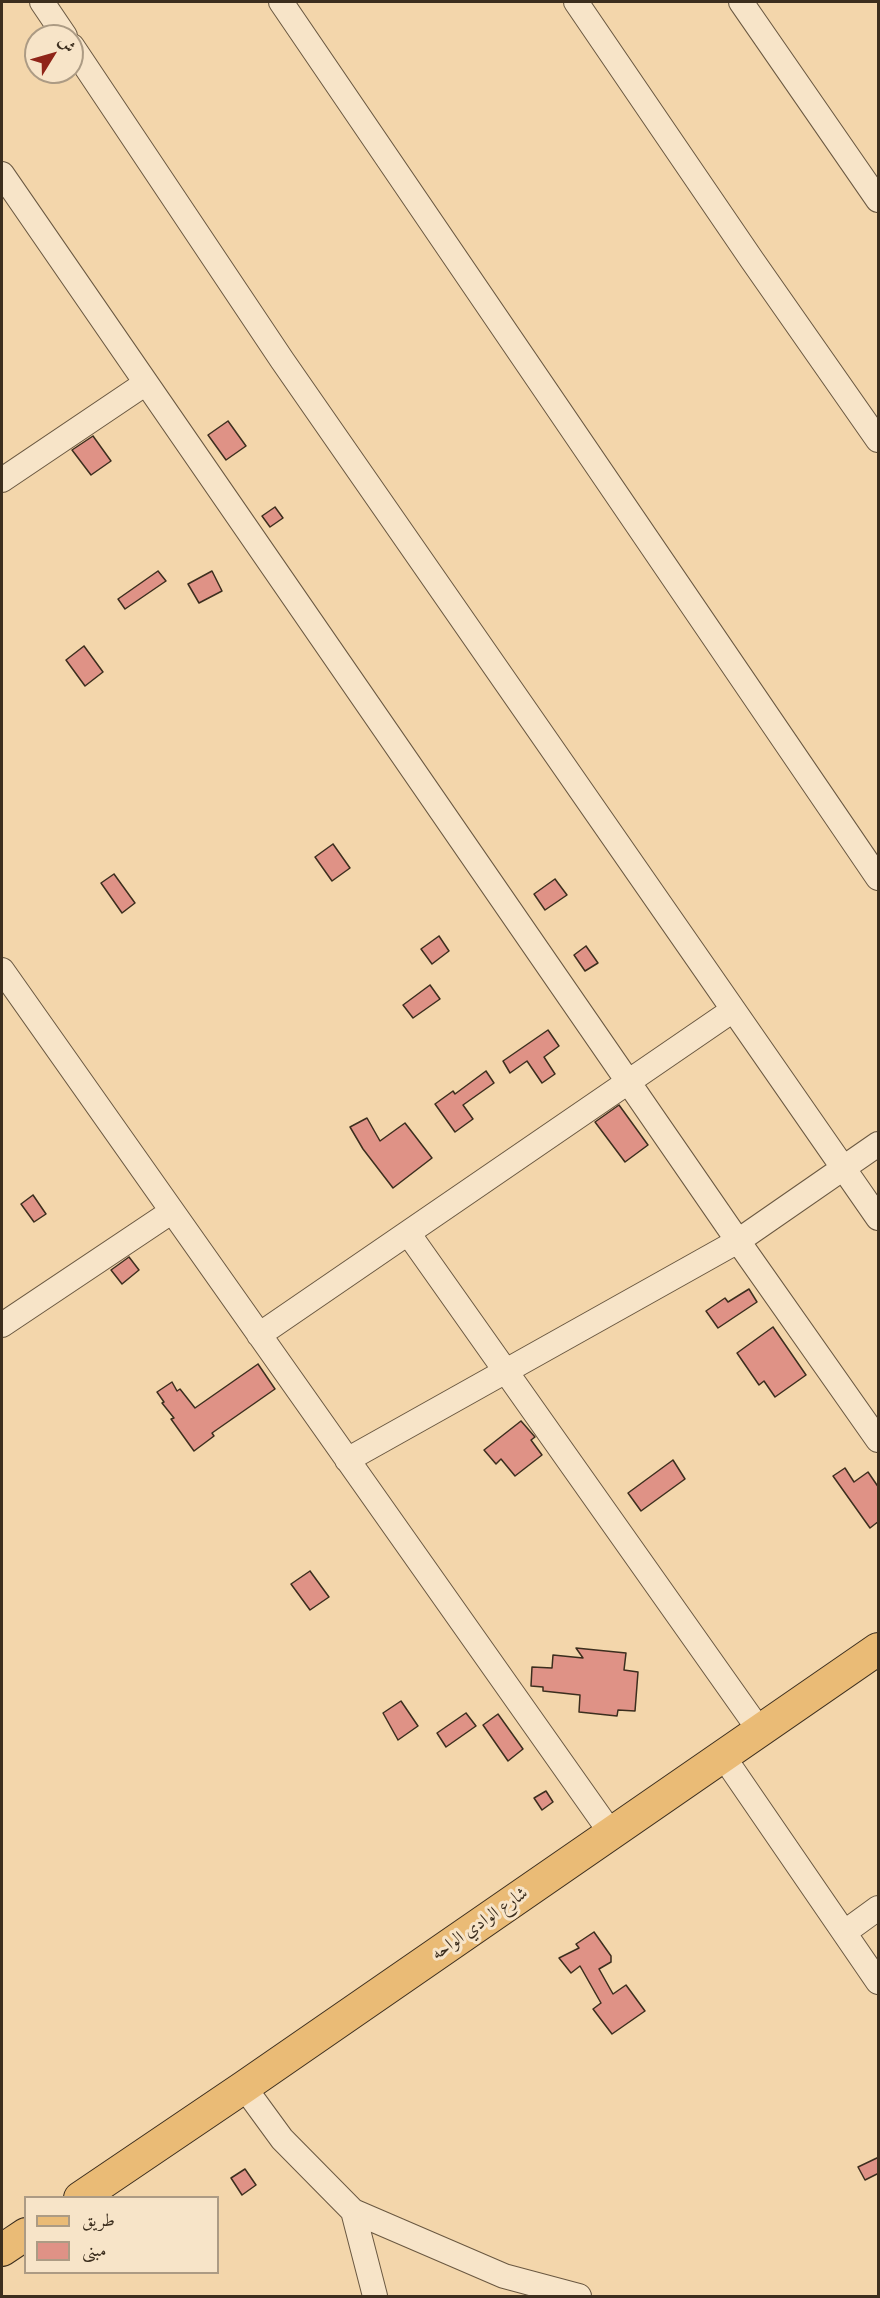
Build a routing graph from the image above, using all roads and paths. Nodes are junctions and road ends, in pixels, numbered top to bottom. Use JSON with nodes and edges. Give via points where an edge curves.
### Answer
{"nodes":[{"id":1,"x":281,"y":2,"type":"edge"},
{"id":2,"x":576,"y":2,"type":"edge"},
{"id":3,"x":741,"y":2,"type":"edge"},
{"id":4,"x":46,"y":3,"type":"edge"},
{"id":5,"x":58,"y":24,"type":"edge"},
{"id":6,"x":84,"y":64,"type":"edge"},
{"id":7,"x":2,"y":174,"type":"edge"},
{"id":8,"x":879,"y":200,"type":"edge"},
{"id":9,"x":146,"y":383,"type":"junction"},
{"id":10,"x":879,"y":440,"type":"edge"},
{"id":11,"x":2,"y":480,"type":"edge"},
{"id":12,"x":879,"y":878,"type":"edge"},
{"id":13,"x":2,"y":970,"type":"edge"},
{"id":14,"x":734,"y":1010,"type":"junction"},
{"id":15,"x":628,"y":1082,"type":"junction"},
{"id":16,"x":879,"y":1144,"type":"edge"},
{"id":17,"x":844,"y":1168,"type":"junction"},
{"id":18,"x":171,"y":1212,"type":"junction"},
{"id":19,"x":879,"y":1218,"type":"edge"},
{"id":20,"x":408,"y":1233,"type":"junction"},
{"id":21,"x":738,"y":1241,"type":"junction"},
{"id":22,"x":2,"y":1325,"type":"edge"},
{"id":23,"x":258,"y":1335,"type":"junction"},
{"id":24,"x":505,"y":1372,"type":"junction"},
{"id":25,"x":879,"y":1440,"type":"edge"},
{"id":26,"x":347,"y":1460,"type":"junction"},
{"id":27,"x":879,"y":1649,"type":"edge"},
{"id":28,"x":760,"y":1731,"type":"junction"},
{"id":29,"x":723,"y":1756,"type":"junction"},
{"id":30,"x":611,"y":1833,"type":"junction"},
{"id":31,"x":879,"y":1908,"type":"edge"},
{"id":32,"x":845,"y":1932,"type":"junction"},
{"id":33,"x":879,"y":1982,"type":"edge"},
{"id":34,"x":244,"y":2087,"type":"junction"},
{"id":35,"x":83,"y":2196,"type":"edge"},
{"id":36,"x":353,"y":2211,"type":"junction"},
{"id":37,"x":24,"y":2235,"type":"edge"},
{"id":38,"x":2,"y":2250,"type":"edge"},
{"id":39,"x":375,"y":2296,"type":"edge"},
{"id":40,"x":579,"y":2296,"type":"edge"}],
"edges":[{"from":1,"to":12,"type":"street"},
{"from":2,"to":10,"type":"street"},
{"from":3,"to":8,"type":"street"},
{"from":4,"to":5,"type":"street"},
{"from":6,"to":14,"type":"street","via":[[289,370]]},
{"from":7,"to":9,"type":"street"},
{"from":9,"to":11,"type":"street"},
{"from":9,"to":15,"type":"street"},
{"from":13,"to":18,"type":"street"},
{"from":14,"to":15,"type":"street"},
{"from":14,"to":17,"type":"street"},
{"from":15,"to":20,"type":"street"},
{"from":15,"to":21,"type":"street"},
{"from":16,"to":17,"type":"street"},
{"from":17,"to":19,"type":"street"},
{"from":17,"to":21,"type":"street"},
{"from":18,"to":22,"type":"street"},
{"from":18,"to":23,"type":"street"},
{"from":20,"to":23,"type":"street"},
{"from":20,"to":24,"type":"street"},
{"from":21,"to":24,"type":"street"},
{"from":21,"to":25,"type":"street"},
{"from":23,"to":26,"type":"street"},
{"from":24,"to":26,"type":"street"},
{"from":24,"to":28,"type":"street"},
{"from":26,"to":30,"type":"street"},
{"from":27,"to":28,"type":"main road","name":"شارع الوادي الواحه"},
{"from":28,"to":29,"type":"main road","name":"شارع الوادي الواحه"},
{"from":29,"to":30,"type":"main road","name":"شارع الوادي الواحه"},
{"from":29,"to":32,"type":"street"},
{"from":30,"to":34,"type":"main road","name":"شارع الوادي الواحه"},
{"from":31,"to":32,"type":"street"},
{"from":32,"to":33,"type":"street"},
{"from":34,"to":35,"type":"main road","name":"شارع الوادي الواحه"},
{"from":34,"to":36,"type":"street","via":[[282,2139]]},
{"from":36,"to":39,"type":"street"},
{"from":36,"to":40,"type":"street","via":[[504,2276]]},
{"from":37,"to":38,"type":"main road"}]}
